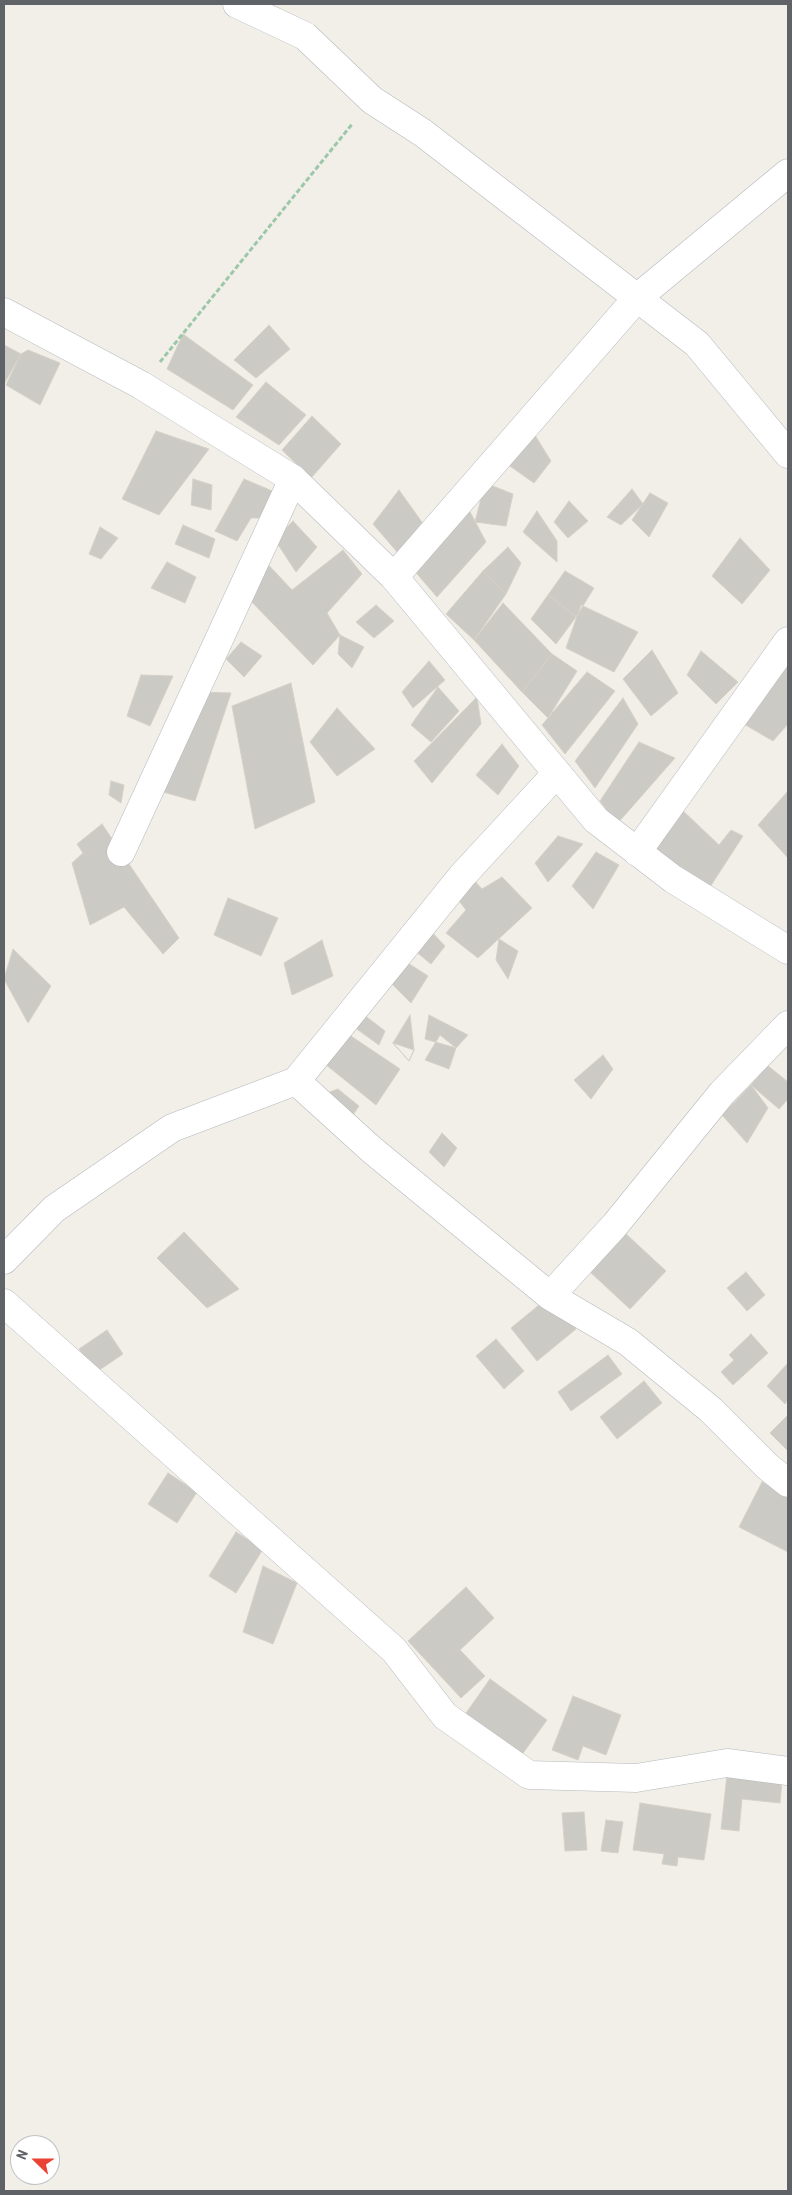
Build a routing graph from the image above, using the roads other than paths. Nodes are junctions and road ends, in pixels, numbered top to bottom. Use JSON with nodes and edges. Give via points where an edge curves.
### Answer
{"nodes":[{"id":1,"x":237,"y":4,"type":"edge"},
{"id":2,"x":788,"y":173,"type":"edge"},
{"id":3,"x":637,"y":298,"type":"junction"},
{"id":4,"x":4,"y":312,"type":"edge"},
{"id":5,"x":788,"y":454,"type":"edge"},
{"id":6,"x":293,"y":479,"type":"junction"},
{"id":7,"x":394,"y":578,"type":"junction"},
{"id":8,"x":788,"y":641,"type":"edge"},
{"id":9,"x":557,"y":773,"type":"junction"},
{"id":10,"x":121,"y":852,"type":"dead end"},
{"id":11,"x":638,"y":852,"type":"junction"},
{"id":12,"x":788,"y":950,"type":"edge"},
{"id":13,"x":788,"y":1025,"type":"edge"},
{"id":14,"x":296,"y":1081,"type":"junction"},
{"id":15,"x":4,"y":1260,"type":"edge"},
{"id":16,"x":550,"y":1296,"type":"junction"},
{"id":17,"x":4,"y":1303,"type":"edge"},
{"id":18,"x":788,"y":1483,"type":"edge"},
{"id":19,"x":788,"y":1771,"type":"edge"}],
"edges":[{"from":1,"to":3,"type":"street","via":[[305,36],[372,100],[423,133]]},
{"from":2,"to":3,"type":"street"},
{"from":3,"to":5,"type":"street","via":[[697,344]]},
{"from":3,"to":7,"type":"street"},
{"from":4,"to":6,"type":"street","via":[[141,385]]},
{"from":6,"to":7,"type":"street"},
{"from":6,"to":10,"type":"street"},
{"from":7,"to":9,"type":"street"},
{"from":8,"to":11,"type":"street"},
{"from":9,"to":11,"type":"street","via":[[596,820]]},
{"from":9,"to":14,"type":"street","via":[[462,876]]},
{"from":11,"to":12,"type":"street","via":[[673,879]]},
{"from":13,"to":16,"type":"street","via":[[722,1093],[616,1226]]},
{"from":14,"to":15,"type":"street","via":[[172,1128],[54,1209]]},
{"from":14,"to":16,"type":"street","via":[[372,1150]]},
{"from":16,"to":18,"type":"street","via":[[628,1342],[711,1410],[768,1468]]},
{"from":17,"to":19,"type":"street","via":[[394,1650],[445,1716],[530,1774],[636,1778],[727,1763]]}]}
